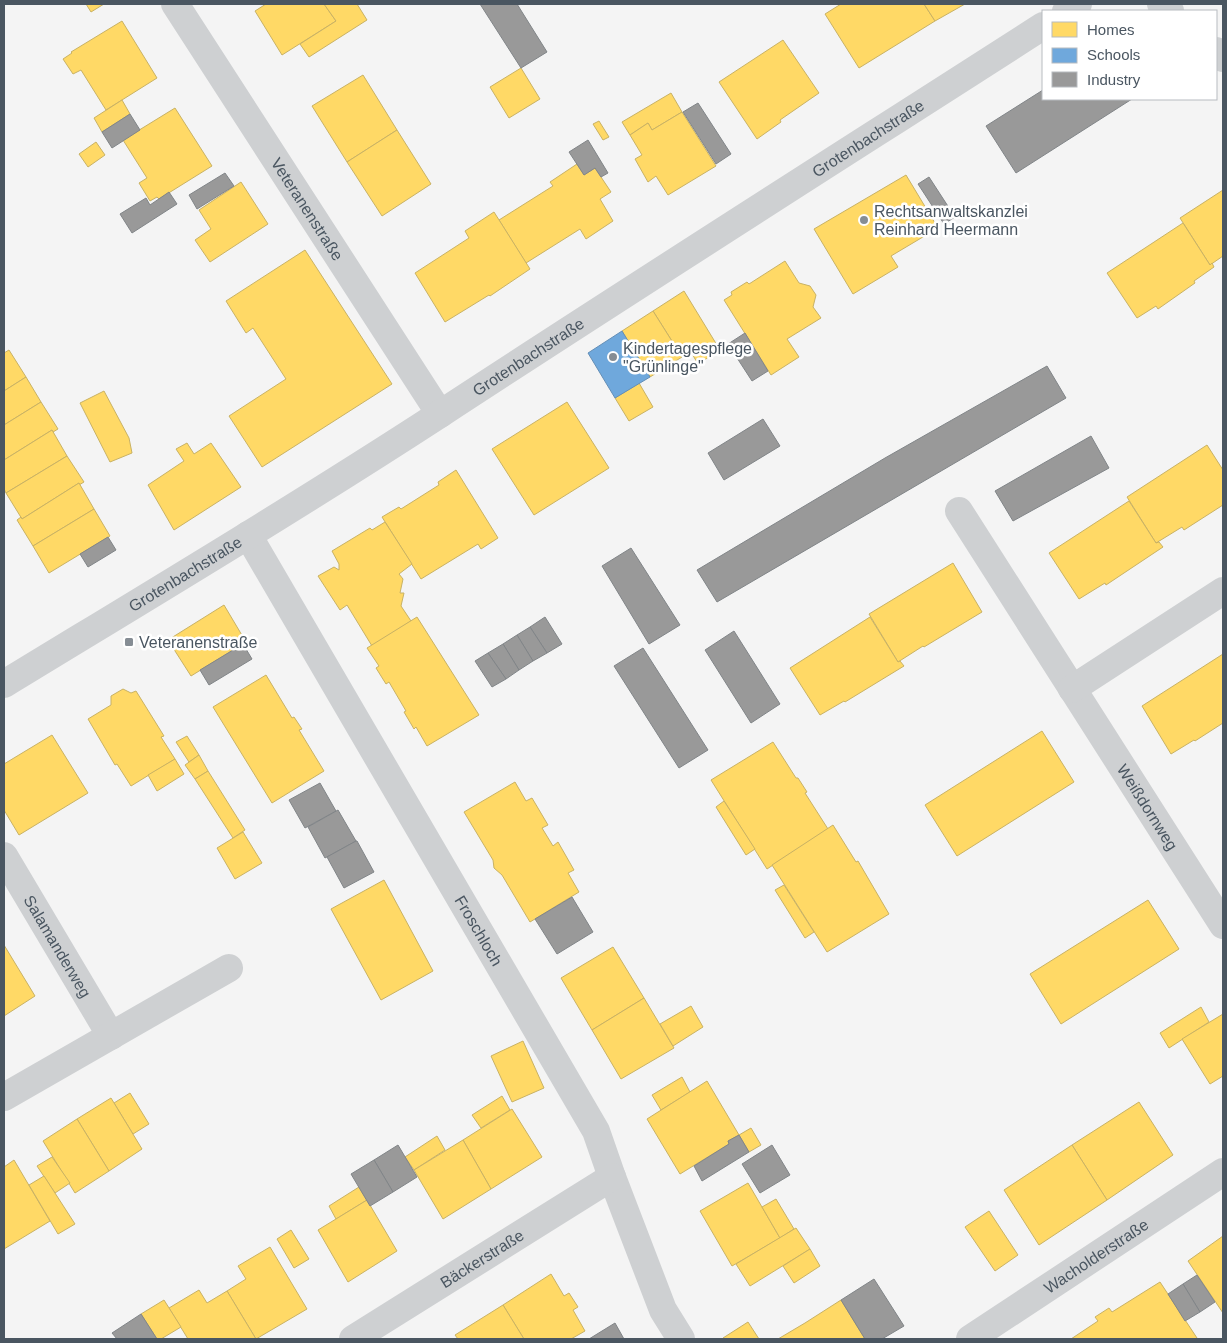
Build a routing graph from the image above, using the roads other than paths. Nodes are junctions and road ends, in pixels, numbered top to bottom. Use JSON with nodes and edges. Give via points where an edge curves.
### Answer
{"nodes":[{"id":1,"x":175,"y":4,"type":"edge"},
{"id":2,"x":1042,"y":27,"type":"edge"},
{"id":3,"x":440,"y":414,"type":"junction"},
{"id":4,"x":959,"y":512,"type":"dead end"},
{"id":5,"x":248,"y":535,"type":"junction"},
{"id":6,"x":1223,"y":591,"type":"edge"},
{"id":7,"x":5,"y":679,"type":"edge"},
{"id":8,"x":1072,"y":689,"type":"junction"},
{"id":9,"x":4,"y":856,"type":"edge"},
{"id":10,"x":1223,"y":925,"type":"edge"},
{"id":11,"x":229,"y":968,"type":"dead end"},
{"id":12,"x":111,"y":1036,"type":"junction"},
{"id":13,"x":4,"y":1097,"type":"edge"},
{"id":14,"x":1223,"y":1172,"type":"edge"},
{"id":15,"x":612,"y":1178,"type":"junction"},
{"id":16,"x":354,"y":1339,"type":"edge"},
{"id":17,"x":681,"y":1339,"type":"edge"},
{"id":18,"x":970,"y":1339,"type":"edge"}],
"edges":[{"from":1,"to":3,"type":"street","name":"Veteranenstraße"},
{"from":2,"to":3,"type":"street","name":"Grotenbachstraße"},
{"from":3,"to":5,"type":"street","name":"Grotenbachstraße"},
{"from":4,"to":8,"type":"street","name":"Weißdornweg"},
{"from":5,"to":7,"type":"street","name":"Grotenbachstraße"},
{"from":5,"to":15,"type":"street","name":"Froschloch","via":[[596,1131]]},
{"from":6,"to":8,"type":"street"},
{"from":8,"to":10,"type":"street","name":"Weißdornweg"},
{"from":9,"to":12,"type":"street","name":"Salamanderweg"},
{"from":11,"to":12,"type":"street"},
{"from":12,"to":13,"type":"street"},
{"from":14,"to":18,"type":"street","name":"Wacholderstraße"},
{"from":15,"to":16,"type":"street","name":"Bäckerstraße"},
{"from":15,"to":17,"type":"street","name":"Froschloch","via":[[663,1310]]}]}
